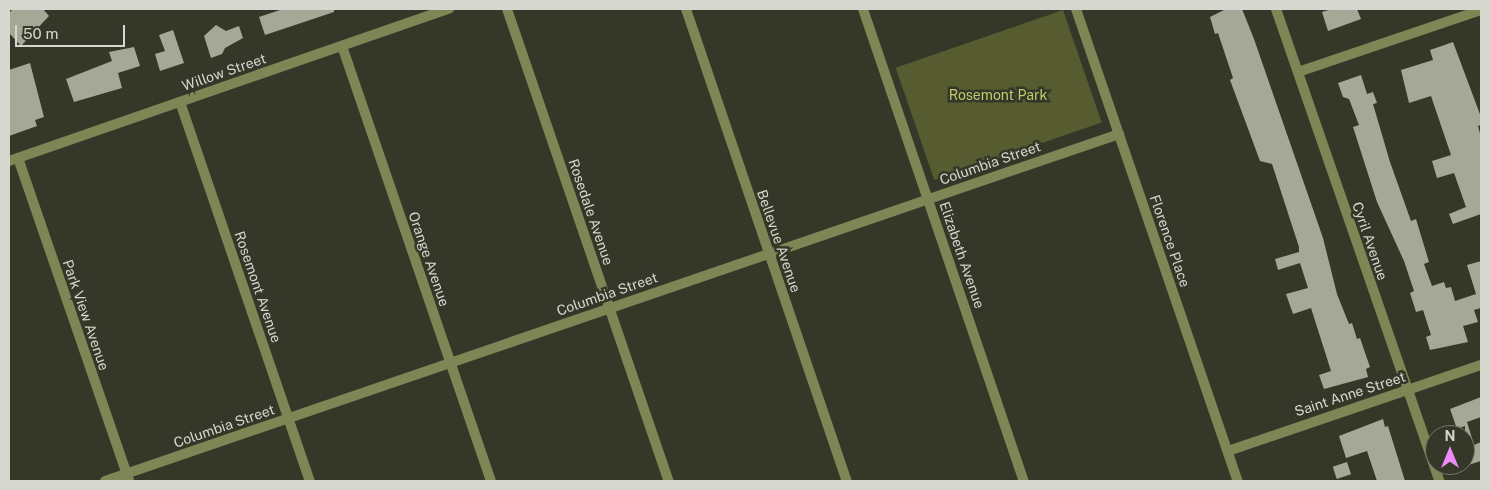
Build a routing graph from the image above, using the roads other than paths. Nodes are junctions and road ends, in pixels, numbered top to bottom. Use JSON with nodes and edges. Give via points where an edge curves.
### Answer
{"nodes":[{"id":1,"x":449,"y":9,"type":"edge"},
{"id":2,"x":507,"y":9,"type":"edge"},
{"id":3,"x":686,"y":9,"type":"edge"},
{"id":4,"x":863,"y":9,"type":"edge"},
{"id":5,"x":1076,"y":9,"type":"edge"},
{"id":6,"x":1276,"y":9,"type":"edge"},
{"id":7,"x":1479,"y":12,"type":"edge"},
{"id":8,"x":342,"y":46,"type":"junction"},
{"id":9,"x":1298,"y":72,"type":"junction"},
{"id":10,"x":180,"y":102,"type":"junction"},
{"id":11,"x":1119,"y":134,"type":"junction"},
{"id":12,"x":14,"y":159,"type":"edge"},
{"id":13,"x":928,"y":199,"type":"junction"},
{"id":14,"x":769,"y":254,"type":"junction"},
{"id":15,"x":610,"y":308,"type":"junction"},
{"id":16,"x":450,"y":363,"type":"junction"},
{"id":17,"x":1481,"y":365,"type":"edge"},
{"id":18,"x":1407,"y":390,"type":"junction"},
{"id":19,"x":288,"y":418,"type":"junction"},
{"id":20,"x":1228,"y":451,"type":"junction"},
{"id":21,"x":127,"y":478,"type":"edge"},
{"id":22,"x":105,"y":481,"type":"edge"},
{"id":23,"x":310,"y":481,"type":"edge"},
{"id":24,"x":491,"y":481,"type":"edge"},
{"id":25,"x":669,"y":481,"type":"edge"},
{"id":26,"x":847,"y":481,"type":"edge"},
{"id":27,"x":1024,"y":481,"type":"edge"},
{"id":28,"x":1238,"y":481,"type":"edge"},
{"id":29,"x":1438,"y":481,"type":"edge"}],
"edges":[{"from":1,"to":8,"type":"street","name":"Willow Street"},
{"from":2,"to":15,"type":"street","name":"Rosedale Avenue"},
{"from":3,"to":14,"type":"street","name":"Bellevue Avenue"},
{"from":4,"to":13,"type":"street","name":"Elizabeth Avenue"},
{"from":5,"to":11,"type":"street","name":"Florence Place"},
{"from":6,"to":9,"type":"street","name":"Cyril Avenue"},
{"from":7,"to":9,"type":"street"},
{"from":8,"to":10,"type":"street","name":"Willow Street"},
{"from":8,"to":16,"type":"street","name":"Orange Avenue"},
{"from":9,"to":18,"type":"street","name":"Cyril Avenue"},
{"from":10,"to":12,"type":"street","name":"Willow Street"},
{"from":10,"to":19,"type":"street","name":"Rosemont Avenue"},
{"from":11,"to":13,"type":"street","name":"Columbia Street"},
{"from":11,"to":20,"type":"street","name":"Florence Place"},
{"from":12,"to":21,"type":"street","name":"Park View Avenue"},
{"from":13,"to":14,"type":"street","name":"Columbia Street"},
{"from":13,"to":27,"type":"street","name":"Elizabeth Avenue"},
{"from":14,"to":15,"type":"street","name":"Columbia Street"},
{"from":14,"to":26,"type":"street","name":"Bellevue Avenue"},
{"from":15,"to":16,"type":"street","name":"Columbia Street"},
{"from":15,"to":25,"type":"street","name":"Rosedale Avenue"},
{"from":16,"to":19,"type":"street","name":"Columbia Street"},
{"from":16,"to":24,"type":"street","name":"Orange Avenue"},
{"from":17,"to":18,"type":"street","name":"Saint Anne Street"},
{"from":18,"to":20,"type":"street","name":"Saint Anne Street"},
{"from":18,"to":29,"type":"street","name":"Cyril Avenue"},
{"from":19,"to":21,"type":"street","name":"Columbia Street"},
{"from":19,"to":23,"type":"street","name":"Rosemont Avenue"},
{"from":20,"to":28,"type":"street","name":"Florence Place"},
{"from":21,"to":22,"type":"street","name":"Columbia Street"}]}
